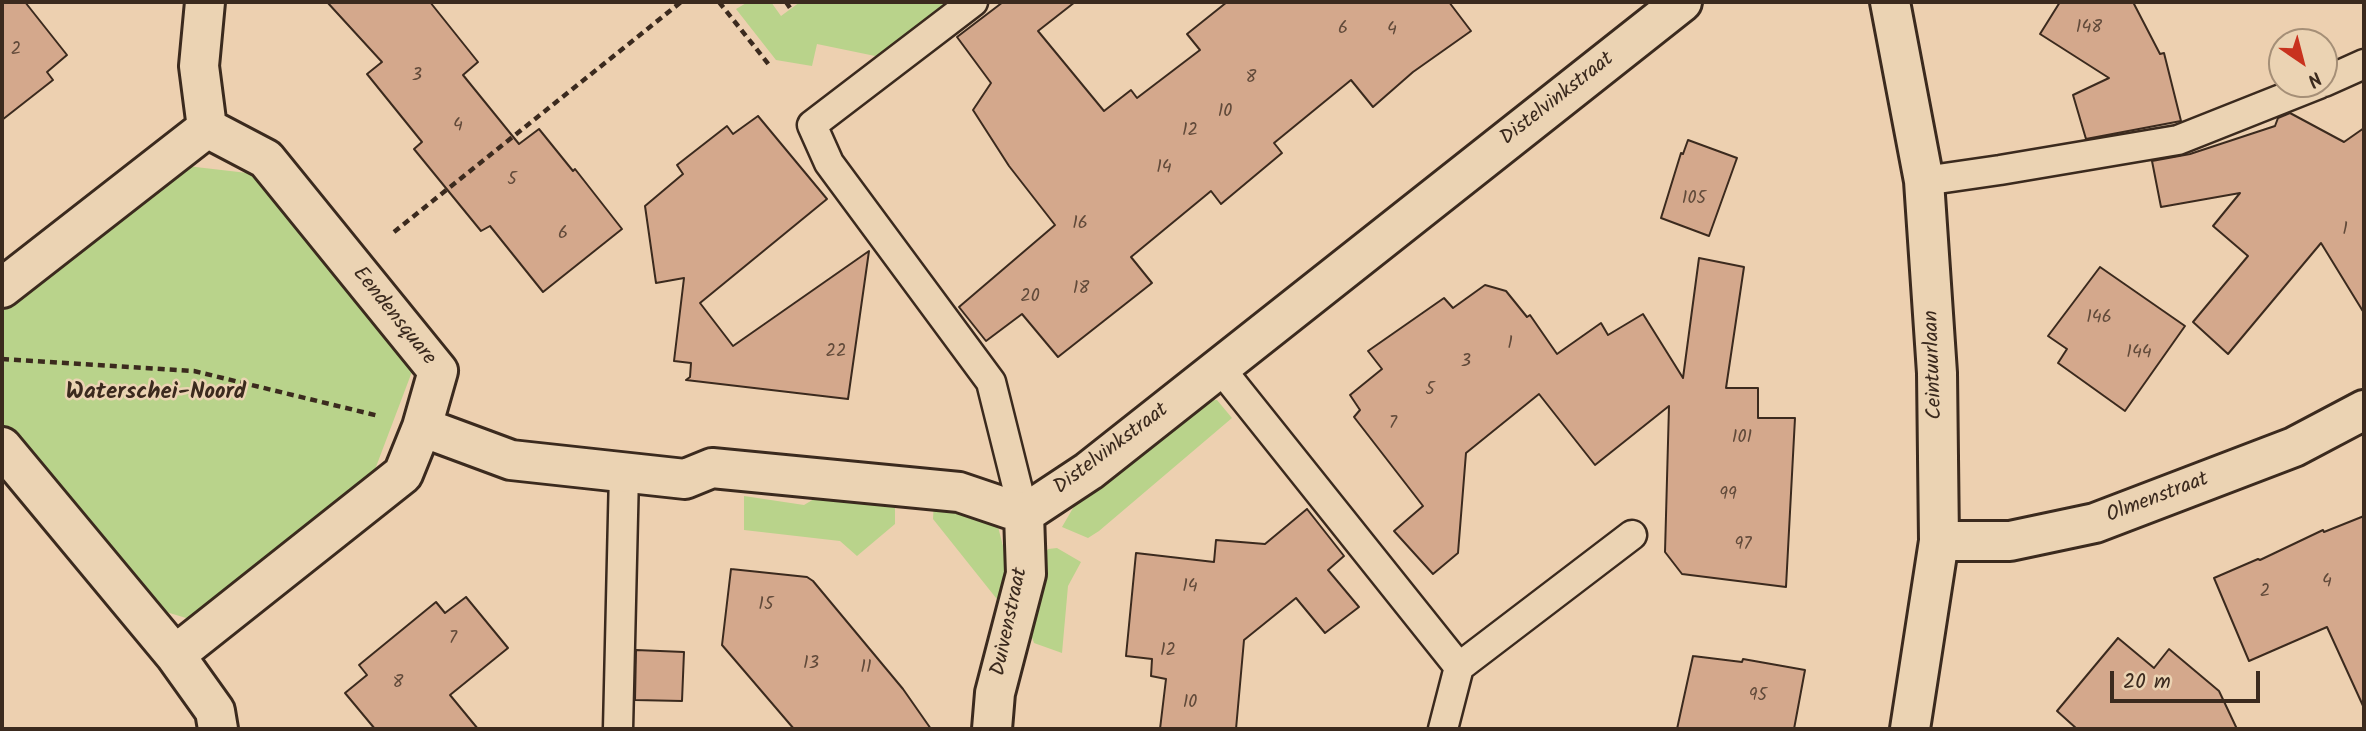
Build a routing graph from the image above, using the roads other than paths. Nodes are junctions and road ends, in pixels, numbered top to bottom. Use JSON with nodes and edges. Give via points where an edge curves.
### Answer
{"nodes":[{"id":1,"x":205,"y":2,"type":"edge"},
{"id":2,"x":973,"y":2,"type":"edge"},
{"id":3,"x":1682,"y":2,"type":"edge"},
{"id":4,"x":1890,"y":2,"type":"edge"},
{"id":5,"x":2364,"y":64,"type":"edge"},
{"id":6,"x":2338,"y":76,"type":"edge"},
{"id":7,"x":2283,"y":98,"type":"edge"},
{"id":8,"x":207,"y":128,"type":"junction"},
{"id":9,"x":1924,"y":181,"type":"junction"},
{"id":10,"x":2,"y":288,"type":"edge"},
{"id":11,"x":1220,"y":368,"type":"junction"},
{"id":12,"x":2364,"y":410,"type":"edge"},
{"id":13,"x":406,"y":423,"type":"junction"},
{"id":14,"x":2,"y":447,"type":"edge"},
{"id":15,"x":624,"y":473,"type":"junction"},
{"id":16,"x":1024,"y":514,"type":"junction"},
{"id":17,"x":1632,"y":535,"type":"dead end"},
{"id":18,"x":1939,"y":541,"type":"junction"},
{"id":19,"x":175,"y":654,"type":"junction"},
{"id":20,"x":1459,"y":667,"type":"junction"},
{"id":21,"x":218,"y":729,"type":"edge"},
{"id":22,"x":618,"y":729,"type":"edge"},
{"id":23,"x":992,"y":729,"type":"edge"},
{"id":24,"x":1443,"y":729,"type":"edge"},
{"id":25,"x":1910,"y":729,"type":"edge"}],
"edges":[{"from":1,"to":8,"type":"street","via":[[199,66]]},
{"from":2,"to":16,"type":"lane","via":[[812,125],[829,163],[991,382]]},
{"from":3,"to":11,"type":"street","name":"Distelvinkstraat"},
{"from":4,"to":9,"type":"street","name":"Ceintuurlaan"},
{"from":5,"to":6,"type":"lane"},
{"from":7,"to":9,"type":"lane","via":[[2178,139]]},
{"from":8,"to":10,"type":"street"},
{"from":8,"to":13,"type":"street","name":"Eendensquare","via":[[267,159],[438,371]]},
{"from":9,"to":18,"type":"street","name":"Ceintuurlaan","via":[[1937,373]]},
{"from":11,"to":16,"type":"street","name":"Distelvinkstraat","via":[[1089,471]]},
{"from":11,"to":20,"type":"lane"},
{"from":12,"to":18,"type":"street","name":"Olmenstraat","via":[[2294,447],[2095,523],[2010,541]]},
{"from":13,"to":15,"type":"street","via":[[511,460]]},
{"from":13,"to":19,"type":"street","name":"Eendensquare","via":[[403,474]]},
{"from":14,"to":19,"type":"street"},
{"from":15,"to":16,"type":"street","via":[[685,479],[712,468],[958,492]]},
{"from":15,"to":22,"type":"lane"},
{"from":16,"to":23,"type":"street","name":"Duivenstraat","via":[[1026,574],[995,693]]},
{"from":17,"to":20,"type":"lane"},
{"from":18,"to":25,"type":"street","name":"Ceintuurlaan"},
{"from":19,"to":21,"type":"street","via":[[215,711]]},
{"from":20,"to":24,"type":"lane"}]}
